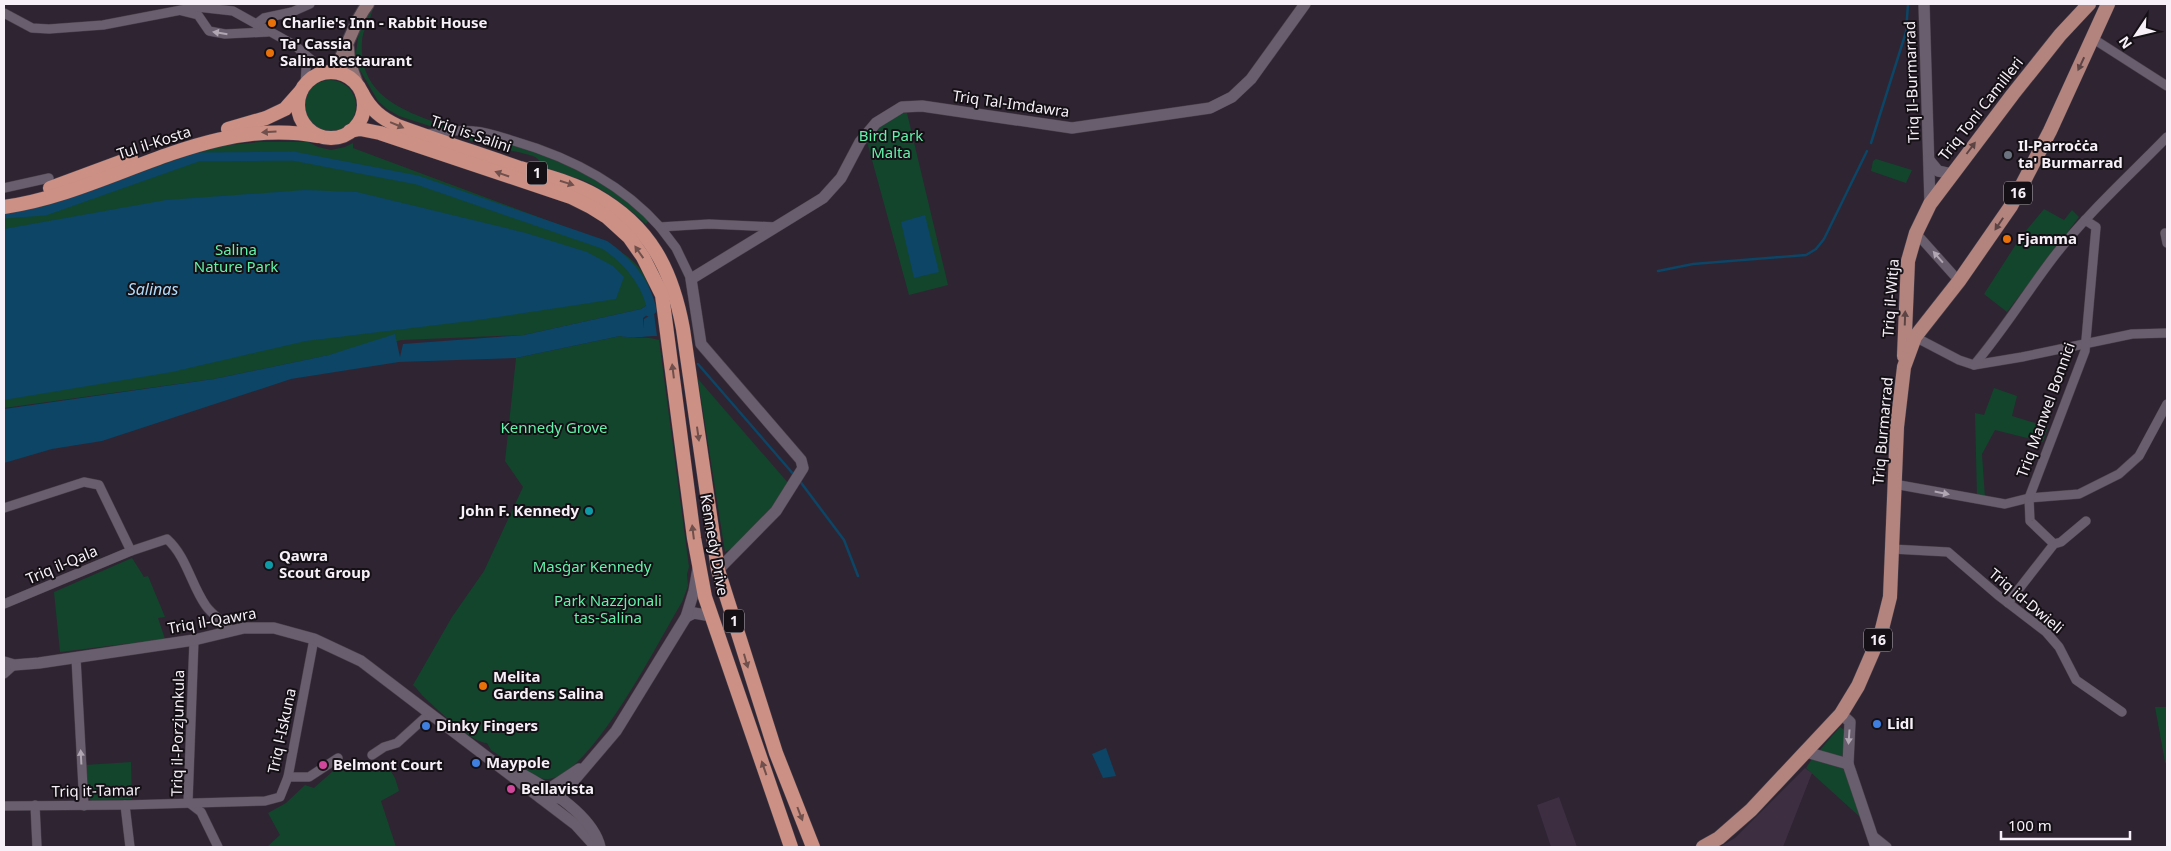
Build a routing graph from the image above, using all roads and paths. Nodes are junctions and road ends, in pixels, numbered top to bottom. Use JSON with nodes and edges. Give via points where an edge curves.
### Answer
{"nodes":[{"id":1,"x":303,"y":4,"type":"edge"},
{"id":2,"x":310,"y":4,"type":"edge"},
{"id":3,"x":368,"y":4,"type":"edge"},
{"id":4,"x":1305,"y":4,"type":"edge"},
{"id":5,"x":1924,"y":4,"type":"edge"},
{"id":6,"x":2108,"y":4,"type":"edge"},
{"id":7,"x":2085,"y":8,"type":"edge"},
{"id":8,"x":181,"y":11,"type":"junction"},
{"id":9,"x":4,"y":13,"type":"edge"},
{"id":10,"x":248,"y":18,"type":"junction"},
{"id":11,"x":256,"y":24,"type":"junction"},
{"id":12,"x":268,"y":32,"type":"junction"},
{"id":13,"x":2093,"y":34,"type":"junction"},
{"id":14,"x":348,"y":43,"type":"junction"},
{"id":15,"x":302,"y":52,"type":"junction"},
{"id":16,"x":329,"y":72,"type":"junction"},
{"id":17,"x":2167,"y":85,"type":"edge"},
{"id":18,"x":303,"y":88,"type":"junction"},
{"id":19,"x":360,"y":90,"type":"junction"},
{"id":20,"x":350,"y":131,"type":"junction"},
{"id":21,"x":423,"y":135,"type":"junction"},
{"id":22,"x":318,"y":136,"type":"junction"},
{"id":23,"x":2167,"y":137,"type":"edge"},
{"id":24,"x":1929,"y":160,"type":"junction"},
{"id":25,"x":1952,"y":174,"type":"junction"},
{"id":26,"x":49,"y":178,"type":"dead end"},
{"id":27,"x":4,"y":188,"type":"edge"},
{"id":28,"x":4,"y":200,"type":"edge"},
{"id":29,"x":1930,"y":204,"type":"junction"},
{"id":30,"x":4,"y":207,"type":"edge"},
{"id":31,"x":2086,"y":220,"type":"junction"},
{"id":32,"x":660,"y":227,"type":"junction"},
{"id":33,"x":776,"y":227,"type":"junction"},
{"id":34,"x":1916,"y":233,"type":"junction"},
{"id":35,"x":2165,"y":233,"type":"dead end"},
{"id":36,"x":2167,"y":243,"type":"edge"},
{"id":37,"x":691,"y":279,"type":"junction"},
{"id":38,"x":1959,"y":281,"type":"junction"},
{"id":39,"x":662,"y":295,"type":"joint"},
{"id":40,"x":677,"y":297,"type":"joint"},
{"id":41,"x":2167,"y":334,"type":"edge"},
{"id":42,"x":1915,"y":336,"type":"junction"},
{"id":43,"x":2085,"y":343,"type":"junction"},
{"id":44,"x":1988,"y":348,"type":"junction"},
{"id":45,"x":1998,"y":362,"type":"junction"},
{"id":46,"x":1974,"y":365,"type":"junction"},
{"id":47,"x":1904,"y":367,"type":"junction"},
{"id":48,"x":2167,"y":404,"type":"edge"},
{"id":49,"x":1894,"y":484,"type":"junction"},
{"id":50,"x":2029,"y":498,"type":"junction"},
{"id":51,"x":4,"y":508,"type":"edge"},
{"id":52,"x":2086,"y":521,"type":"dead end"},
{"id":53,"x":2054,"y":544,"type":"junction"},
{"id":54,"x":1892,"y":549,"type":"junction"},
{"id":55,"x":131,"y":551,"type":"junction"},
{"id":56,"x":698,"y":567,"type":"junction"},
{"id":57,"x":718,"y":570,"type":"junction"},
{"id":58,"x":2008,"y":603,"type":"junction"},
{"id":59,"x":4,"y":604,"type":"edge"},
{"id":60,"x":711,"y":616,"type":"junction"},
{"id":61,"x":686,"y":617,"type":"junction"},
{"id":62,"x":231,"y":631,"type":"junction"},
{"id":63,"x":314,"y":639,"type":"junction"},
{"id":64,"x":194,"y":640,"type":"junction"},
{"id":65,"x":76,"y":658,"type":"junction"},
{"id":66,"x":9,"y":663,"type":"edge"},
{"id":67,"x":4,"y":674,"type":"edge"},
{"id":68,"x":2122,"y":712,"type":"dead end"},
{"id":69,"x":429,"y":714,"type":"junction"},
{"id":70,"x":1841,"y":714,"type":"junction"},
{"id":71,"x":1806,"y":752,"type":"junction"},
{"id":72,"x":372,"y":755,"type":"dead end"},
{"id":73,"x":338,"y":758,"type":"dead end"},
{"id":74,"x":1848,"y":764,"type":"junction"},
{"id":75,"x":288,"y":777,"type":"junction"},
{"id":76,"x":550,"y":796,"type":"junction"},
{"id":77,"x":188,"y":802,"type":"junction"},
{"id":78,"x":35,"y":805,"type":"junction"},
{"id":79,"x":125,"y":805,"type":"junction"},
{"id":80,"x":4,"y":806,"type":"edge"},
{"id":81,"x":84,"y":806,"type":"junction"},
{"id":82,"x":1872,"y":835,"type":"junction"},
{"id":83,"x":37,"y":847,"type":"edge"},
{"id":84,"x":130,"y":847,"type":"edge"},
{"id":85,"x":218,"y":847,"type":"edge"},
{"id":86,"x":596,"y":847,"type":"edge"},
{"id":87,"x":600,"y":847,"type":"edge"},
{"id":88,"x":791,"y":847,"type":"edge"},
{"id":89,"x":813,"y":847,"type":"edge"},
{"id":90,"x":1703,"y":847,"type":"edge"},
{"id":91,"x":1876,"y":847,"type":"edge"},
{"id":92,"x":1887,"y":847,"type":"edge"}],
"edges":[{"from":1,"to":10,"type":"street","via":[[286,11]]},
{"from":2,"to":11,"type":"street","via":[[264,18]]},
{"from":3,"to":14,"type":"main road"},
{"from":4,"to":33,"type":"street","name":"Triq Tal-Imdawra","via":[[1258,72],[1232,96],[1210,108],[1072,128],[922,106],[902,107],[869,130],[842,178],[823,198]]},
{"from":5,"to":24,"type":"street","name":"Triq Il-Burmarrad"},
{"from":6,"to":13,"type":"main road","name":"Triq Burmarrad","number":"16"},
{"from":7,"to":13,"type":"main road"},
{"from":25,"to":7,"type":"main road","name":"Triq Toni Camilleri","number":"16","one_way":true,"via":[[2060,35]]},
{"from":8,"to":9,"type":"street","via":[[103,25],[49,29],[32,28]]},
{"from":8,"to":10,"type":"street","via":[[197,6],[233,11]]},
{"from":12,"to":8,"type":"street","one_way":true,"via":[[225,34],[209,30],[198,15]]},
{"from":10,"to":11,"type":"street"},
{"from":11,"to":12,"type":"street"},
{"from":12,"to":15,"type":"street"},
{"from":13,"to":17,"type":"street"},
{"from":13,"to":38,"type":"main road","name":"Triq Burmarrad","number":"16","one_way":true,"via":[[2050,131],[2010,206]]},
{"from":14,"to":16,"type":"main road","via":[[342,60]]},
{"from":14,"to":19,"type":"main road","via":[[349,61]]},
{"from":15,"to":16,"type":"street"},
{"from":15,"to":18,"type":"street","via":[[306,68]]},
{"from":16,"to":18,"type":"highway","via":[[316,76]]},
{"from":16,"to":19,"type":"highway","number":"1","via":[[346,77]]},
{"from":18,"to":22,"type":"highway","via":[[298,98],[298,114],[305,126]]},
{"from":18,"to":28,"type":"highway","name":"Tul il-Kosta","via":[[285,109],[266,118],[161,147],[41,192]]},
{"from":19,"to":20,"type":"highway","via":[[365,104],[364,114],[360,124]]},
{"from":19,"to":21,"type":"highway","name":"Triq is-Salini","number":"1","one_way":true,"via":[[370,106],[387,121]]},
{"from":20,"to":22,"type":"highway","number":"1","via":[[339,137]]},
{"from":39,"to":20,"type":"highway","name":"Triq is-Salini","number":"1","one_way":true,"via":[[629,237],[608,217],[591,207],[380,133]]},
{"from":21,"to":32,"type":"street","via":[[472,130],[542,149],[594,174],[637,202]]},
{"from":21,"to":40,"type":"highway","name":"Triq is-Salini","number":"1","one_way":true,"via":[[595,195],[629,218],[650,242],[664,263]]},
{"from":22,"to":30,"type":"highway","name":"Tul il-Kosta","number":"1","one_way":true,"via":[[292,131],[240,134],[148,160],[36,202]]},
{"from":23,"to":31,"type":"street"},
{"from":24,"to":25,"type":"street","name":"Triq Il-Burmarrad","via":[[1938,171]]},
{"from":24,"to":29,"type":"street","name":"Triq Il-Burmarrad"},
{"from":25,"to":29,"type":"main road","name":"Triq Toni Camilleri","number":"16"},
{"from":26,"to":27,"type":"street"},
{"from":29,"to":34,"type":"main road","name":"Triq Toni Camilleri","number":"16"},
{"from":31,"to":43,"type":"street","name":"Triq Manwel Bonnici","via":[[2096,227]]},
{"from":31,"to":44,"type":"street","via":[[2056,254]]},
{"from":32,"to":33,"type":"street","via":[[709,224]]},
{"from":32,"to":37,"type":"street","via":[[676,248]]},
{"from":33,"to":37,"type":"street","name":"Triq Tal-Imdawra"},
{"from":38,"to":34,"type":"street","one_way":true},
{"from":47,"to":34,"type":"main road","name":"Triq il-Witja","number":"16","one_way":true,"via":[[1908,261]]},
{"from":35,"to":36,"type":"street"},
{"from":37,"to":57,"type":"street","via":[[701,344],[795,452],[803,468],[776,511]]},
{"from":38,"to":42,"type":"main road","name":"Triq Burmarrad","number":"16"},
{"from":56,"to":39,"type":"highway","name":"Kennedy Drive","number":"1","one_way":true},
{"from":40,"to":57,"type":"highway","name":"Kennedy Drive","number":"1","one_way":true},
{"from":41,"to":43,"type":"street","via":[[2132,334]]},
{"from":42,"to":46,"type":"street"},
{"from":42,"to":47,"type":"main road","name":"Triq Burmarrad","number":"16"},
{"from":43,"to":45,"type":"street"},
{"from":43,"to":50,"type":"street","name":"Triq Manwel Bonnici","via":[[2085,351]]},
{"from":44,"to":45,"type":"street","via":[[1994,352]]},
{"from":44,"to":46,"type":"street"},
{"from":45,"to":46,"type":"street"},
{"from":47,"to":49,"type":"main road","name":"Triq Burmarrad","number":"16"},
{"from":48,"to":50,"type":"street","via":[[2139,456],[2119,474],[2079,494]]},
{"from":49,"to":50,"type":"street","one_way":true,"via":[[2005,504]]},
{"from":49,"to":54,"type":"main road","name":"Triq Burmarrad","number":"16"},
{"from":50,"to":53,"type":"street","name":"Triq Manwel Bonnici","via":[[2030,521]]},
{"from":51,"to":55,"type":"street","via":[[84,482],[99,485]]},
{"from":52,"to":53,"type":"street"},
{"from":53,"to":58,"type":"street"},
{"from":54,"to":58,"type":"street","name":"Triq id-Dwieli","via":[[1948,552]]},
{"from":54,"to":70,"type":"main road","name":"Triq Burmarrad","number":"16","via":[[1890,597],[1881,632],[1858,686]]},
{"from":55,"to":59,"type":"street","name":"Triq il-Qala"},
{"from":55,"to":62,"type":"street","name":"Triq il-Qala","via":[[167,539],[177,548],[207,607]]},
{"from":56,"to":60,"type":"highway","name":"Kennedy Drive","number":"1"},
{"from":56,"to":61,"type":"street"},
{"from":57,"to":89,"type":"highway","name":"Kennedy Drive","number":"1","one_way":true,"via":[[776,753]]},
{"from":58,"to":68,"type":"street","name":"Triq id-Dwieli","via":[[2055,642],[2076,680]]},
{"from":60,"to":61,"type":"street","via":[[694,613]]},
{"from":88,"to":60,"type":"highway","name":"Kennedy Drive","number":"1","one_way":true},
{"from":61,"to":76,"type":"street","via":[[601,750]]},
{"from":62,"to":63,"type":"street","name":"Triq il-Qawra","via":[[274,628]]},
{"from":62,"to":64,"type":"street","name":"Triq il-Qawra"},
{"from":63,"to":69,"type":"street","name":"Triq il-Qawra","via":[[360,661]]},
{"from":63,"to":75,"type":"street","name":"Triq l-Iskuna"},
{"from":64,"to":65,"type":"street","name":"Triq il-Qawra"},
{"from":64,"to":77,"type":"street","name":"Triq il-Porzjunkula"},
{"from":65,"to":66,"type":"street","name":"Triq il-Qawra"},
{"from":81,"to":65,"type":"street","one_way":true},
{"from":66,"to":67,"type":"street"},
{"from":69,"to":72,"type":"street","via":[[397,743]]},
{"from":69,"to":76,"type":"street","name":"Triq il-Qawra"},
{"from":70,"to":71,"type":"main road","name":"Triq Burmarrad","number":"16"},
{"from":70,"to":74,"type":"street","one_way":true,"via":[[1850,722]]},
{"from":71,"to":74,"type":"street"},
{"from":71,"to":90,"type":"main road","name":"Triq Burmarrad","number":"16","via":[[1734,826]]},
{"from":73,"to":75,"type":"street","via":[[309,777]]},
{"from":74,"to":82,"type":"street"},
{"from":75,"to":77,"type":"street","name":"Triq l-Iskuna","via":[[280,797],[265,801]]},
{"from":76,"to":86,"type":"street"},
{"from":76,"to":87,"type":"street","via":[[587,822]]},
{"from":77,"to":79,"type":"street","name":"Triq it-Tamar"},
{"from":77,"to":85,"type":"street","name":"Triq il-Porzjunkula","via":[[201,812]]},
{"from":78,"to":80,"type":"street","name":"Triq it-Tamar"},
{"from":78,"to":81,"type":"street","name":"Triq it-Tamar"},
{"from":78,"to":83,"type":"street"},
{"from":79,"to":81,"type":"street","name":"Triq it-Tamar"},
{"from":79,"to":84,"type":"street"},
{"from":82,"to":91,"type":"street"},
{"from":82,"to":92,"type":"street"}]}
